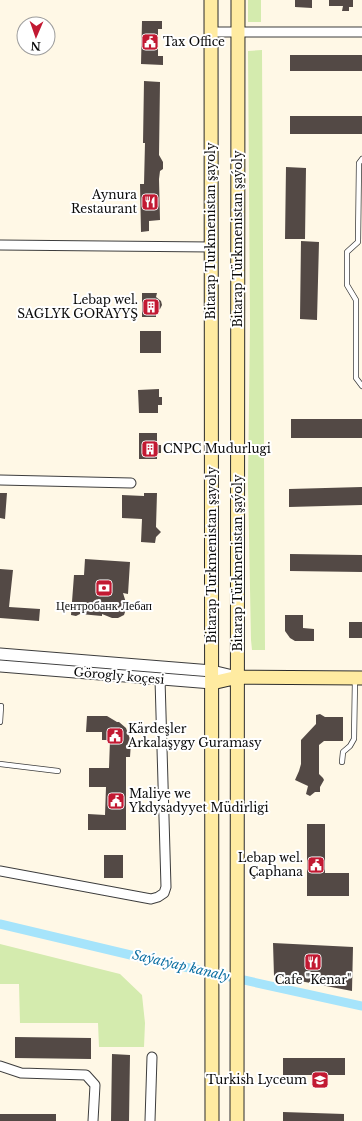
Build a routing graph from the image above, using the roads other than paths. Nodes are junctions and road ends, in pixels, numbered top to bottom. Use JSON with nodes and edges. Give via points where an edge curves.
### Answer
{"nodes":[{"id":1,"x":238,"y":0,"type":"edge"},
{"id":2,"x":211,"y":1,"type":"edge"},
{"id":3,"x":211,"y":32,"type":"junction"},
{"id":4,"x":238,"y":32,"type":"junction"},
{"id":5,"x":362,"y":32,"type":"edge"},
{"id":6,"x":362,"y":159,"type":"edge"},
{"id":7,"x":0,"y":245,"type":"edge"},
{"id":8,"x":211,"y":247,"type":"junction"},
{"id":9,"x":362,"y":386,"type":"edge"},
{"id":10,"x":0,"y":480,"type":"edge"},
{"id":11,"x":131,"y":483,"type":"dead end"},
{"id":12,"x":0,"y":654,"type":"edge"},
{"id":13,"x":0,"y":666,"type":"edge"},
{"id":14,"x":212,"y":677,"type":"junction"},
{"id":15,"x":238,"y":677,"type":"junction"},
{"id":16,"x":359,"y":678,"type":"edge"},
{"id":17,"x":160,"y":679,"type":"junction"},
{"id":18,"x":1,"y":706,"type":"dead end"},
{"id":19,"x":0,"y":722,"type":"edge"},
{"id":20,"x":342,"y":762,"type":"dead end"},
{"id":21,"x":0,"y":764,"type":"edge"},
{"id":22,"x":58,"y":771,"type":"dead end"},
{"id":23,"x":0,"y":871,"type":"edge"},
{"id":24,"x":152,"y":1057,"type":"dead end"},
{"id":25,"x":0,"y":1066,"type":"edge"},
{"id":26,"x":93,"y":1121,"type":"edge"},
{"id":27,"x":150,"y":1121,"type":"edge"},
{"id":28,"x":212,"y":1121,"type":"edge"},
{"id":29,"x":237,"y":1121,"type":"edge"}],
"edges":[{"from":1,"to":4,"type":"main road","name":"Bitarap Türkmenistan şaýoly"},
{"from":2,"to":3,"type":"main road","name":"Bitarap Turkmenistan şayoly"},
{"from":3,"to":4,"type":"street"},
{"from":3,"to":8,"type":"main road","name":"Bitarap Turkmenistan şayoly"},
{"from":4,"to":5,"type":"street"},
{"from":4,"to":15,"type":"main road","name":"Bitarap Türkmenistan şaýoly"},
{"from":6,"to":9,"type":"lane","via":[[359,163],[358,242],[347,252],[347,285],[356,300],[356,378]]},
{"from":7,"to":8,"type":"street"},
{"from":8,"to":14,"type":"main road","name":"Bitarap Turkmenistan şayoly"},
{"from":10,"to":11,"type":"street"},
{"from":12,"to":14,"type":"street","name":"Görogly koçesi"},
{"from":13,"to":17,"type":"street","name":"Görogly koçesi"},
{"from":14,"to":15,"type":"main road","name":"Görogly koçesi"},
{"from":14,"to":17,"type":"street","name":"Görogly koçesi"},
{"from":14,"to":28,"type":"main road","name":"Bitarap Turkmenistan şayoly"},
{"from":15,"to":16,"type":"main road","name":"Görogly koçesi"},
{"from":15,"to":29,"type":"main road","name":"Bitarap Türkmenistan şaýoly"},
{"from":16,"to":20,"type":"lane","via":[[354,739],[343,752]]},
{"from":17,"to":23,"type":"street","via":[[166,886],[164,894],[151,899]]},
{"from":18,"to":19,"type":"lane"},
{"from":21,"to":22,"type":"lane"},
{"from":24,"to":27,"type":"street"},
{"from":25,"to":26,"type":"street","via":[[21,1073],[86,1075],[95,1085]]}]}
